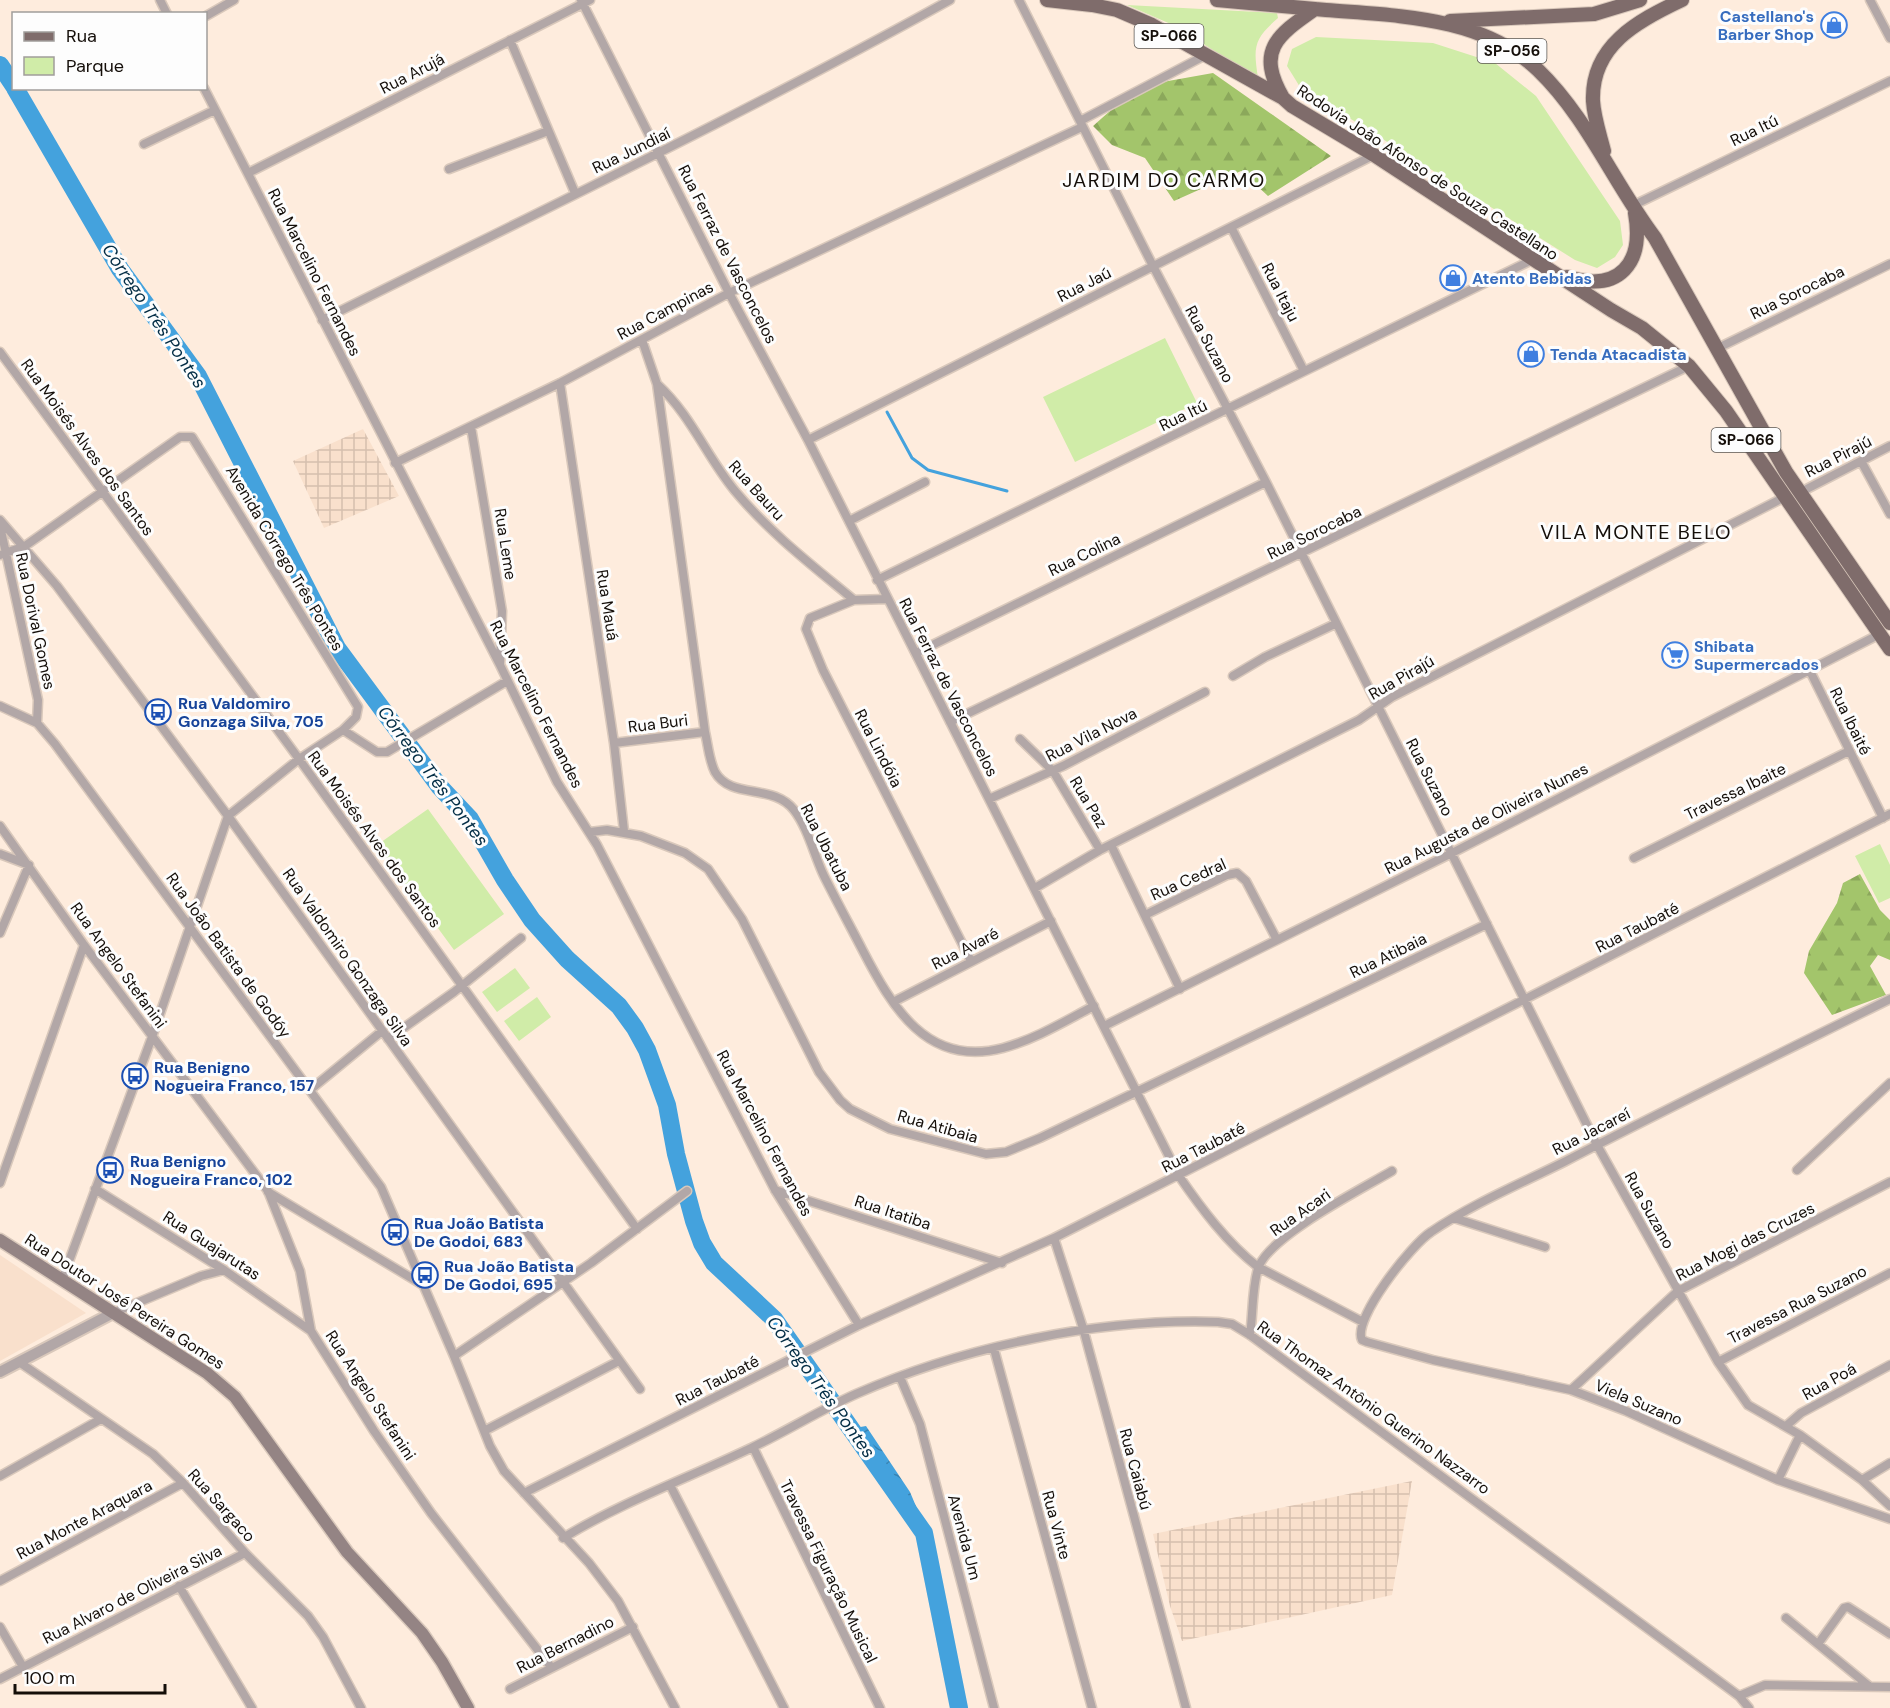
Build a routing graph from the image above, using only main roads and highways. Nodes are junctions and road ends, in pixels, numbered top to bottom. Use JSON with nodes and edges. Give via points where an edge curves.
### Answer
{"nodes":[{"id":1,"x":1047,"y":0,"type":"edge"},
{"id":2,"x":1217,"y":0,"type":"edge"},
{"id":3,"x":1222,"y":0,"type":"edge"},
{"id":4,"x":1640,"y":0,"type":"edge"},
{"id":5,"x":1682,"y":0,"type":"edge"},
{"id":6,"x":1320,"y":5,"type":"edge"},
{"id":7,"x":1441,"y":21,"type":"junction"},
{"id":8,"x":1283,"y":98,"type":"junction"},
{"id":9,"x":1606,"y":162,"type":"junction"},
{"id":10,"x":1633,"y":208,"type":"junction"},
{"id":11,"x":1558,"y":275,"type":"junction"},
{"id":12,"x":1890,"y":624,"type":"edge"},
{"id":13,"x":1890,"y":649,"type":"edge"},
{"id":14,"x":0,"y":1240,"type":"edge"},
{"id":15,"x":468,"y":1708,"type":"edge"}],
"edges":[{"from":1,"to":8,"type":"main road","name":"Rodovia João Afonso de Souza Castellano","number":"SP-066","via":[[1117,10],[1152,25]]},
{"from":2,"to":3,"type":"main road"},
{"from":3,"to":6,"type":"main road"},
{"from":4,"to":7,"type":"main road","number":"SP-056","via":[[1594,14],[1567,17]]},
{"from":5,"to":9,"type":"main road","number":"SP-056","via":[[1628,30],[1604,53],[1595,77],[1593,101]]},
{"from":6,"to":7,"type":"main road","number":"SP-056"},
{"from":6,"to":8,"type":"main road","via":[[1274,41],[1271,70]]},
{"from":7,"to":9,"type":"main road","number":"SP-056","via":[[1503,46],[1538,70]]},
{"from":8,"to":11,"type":"main road","name":"Rodovia João Afonso de Souza Castellano"},
{"from":9,"to":10,"type":"main road","number":"SP-056"},
{"from":10,"to":11,"type":"main road","via":[[1638,238],[1632,262],[1623,272],[1599,281]]},
{"from":10,"to":12,"type":"main road","number":"SP-066","via":[[1655,238],[1799,492]]},
{"from":11,"to":13,"type":"main road","name":"Rodovia João Afonso de Souza Castellano","number":"SP-066","via":[[1642,328],[1708,385]]},
{"from":14,"to":15,"type":"main road","name":"Rua Doutor José Pereira Gomes","via":[[207,1373],[235,1397],[347,1552],[422,1634]]}]}
